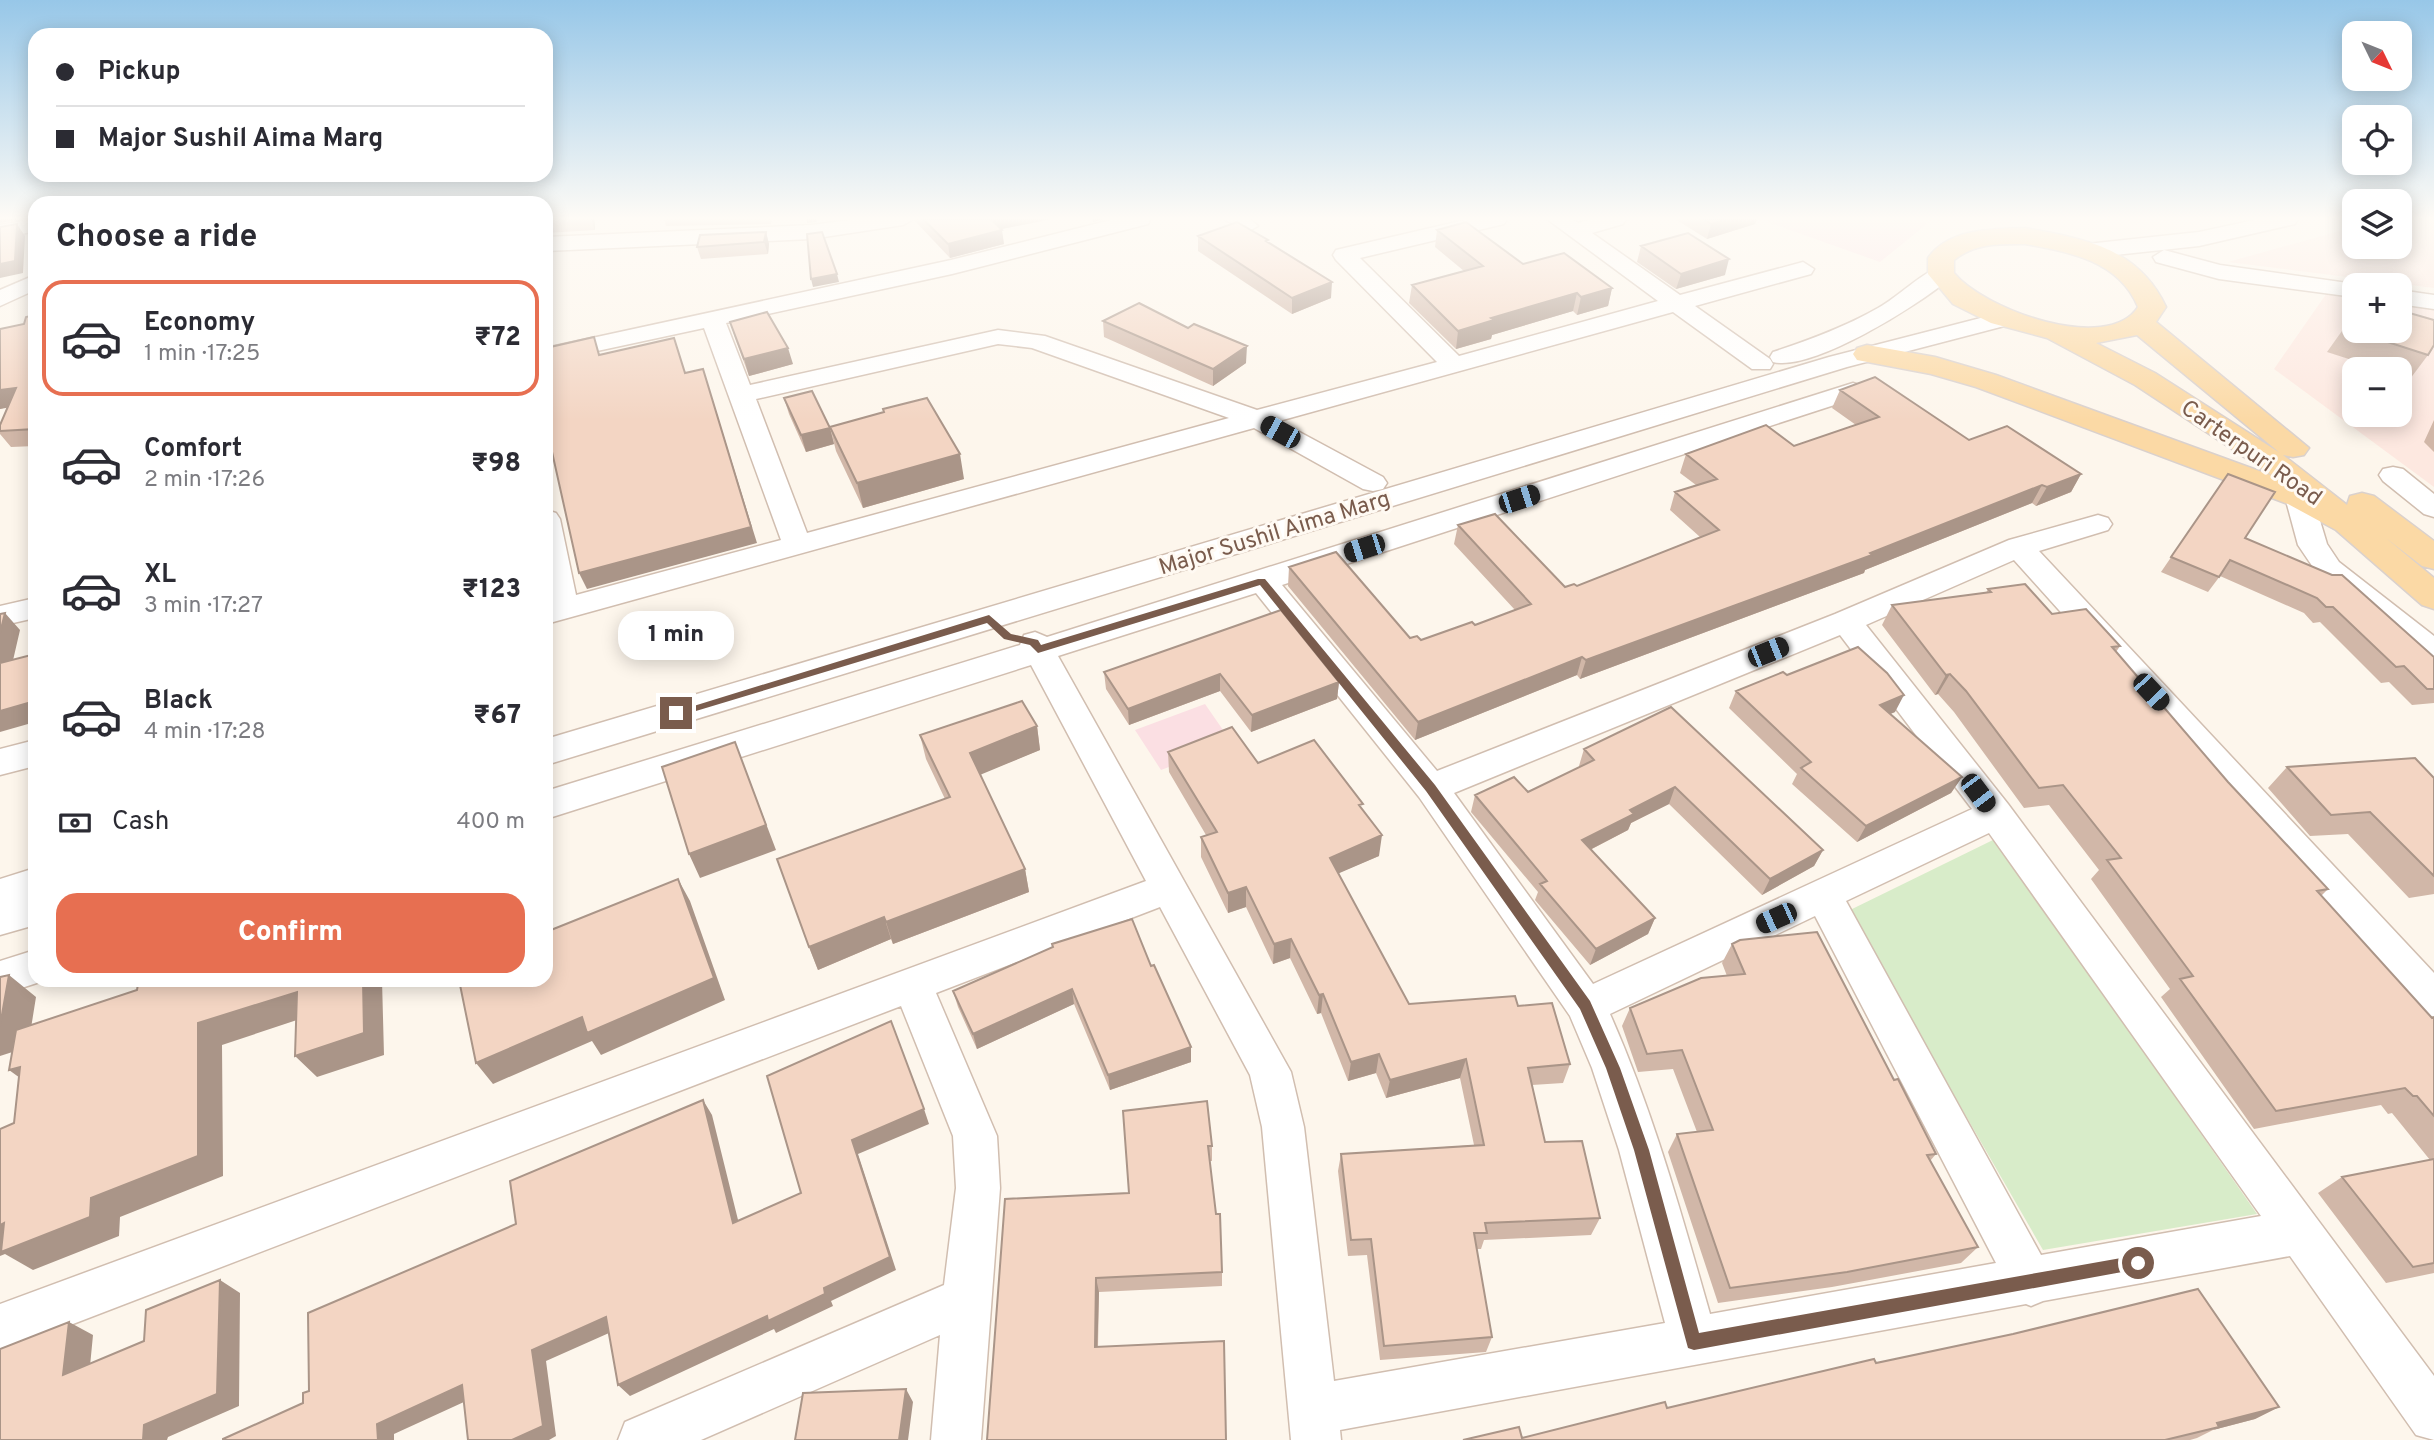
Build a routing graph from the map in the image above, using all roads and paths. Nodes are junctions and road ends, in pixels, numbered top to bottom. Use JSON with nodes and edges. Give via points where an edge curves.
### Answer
{"nodes":[{"id":1,"x":20,"y":286,"type":"edge"},
{"id":2,"x":26,"y":286,"type":"edge"},
{"id":3,"x":863,"y":286,"type":"edge"},
{"id":4,"x":1375,"y":286,"type":"edge"},
{"id":5,"x":1655,"y":286,"type":"edge"},
{"id":6,"x":1740,"y":286,"type":"edge"},
{"id":7,"x":1927,"y":286,"type":"edge"},
{"id":8,"x":1952,"y":286,"type":"edge"},
{"id":9,"x":2144,"y":286,"type":"edge"},
{"id":10,"x":0,"y":292,"type":"edge"},
{"id":11,"x":0,"y":299,"type":"edge"},
{"id":12,"x":2412,"y":299,"type":"edge"},
{"id":13,"x":2434,"y":302,"type":"edge"},
{"id":14,"x":1679,"y":303,"type":"junction"},
{"id":15,"x":713,"y":319,"type":"junction"},
{"id":16,"x":2004,"y":319,"type":"junction"},
{"id":17,"x":2140,"y":323,"type":"junction"},
{"id":18,"x":2052,"y":331,"type":"junction"},
{"id":19,"x":553,"y":353,"type":"edge"},
{"id":20,"x":1867,"y":354,"type":"junction"},
{"id":21,"x":1761,"y":363,"type":"junction"},
{"id":22,"x":1454,"y":365,"type":"junction"},
{"id":23,"x":1853,"y":391,"type":"edge"},
{"id":24,"x":741,"y":395,"type":"junction"},
{"id":25,"x":1256,"y":419,"type":"junction"},
{"id":26,"x":2393,"y":475,"type":"dead end"},
{"id":27,"x":1373,"y":483,"type":"junction"},
{"id":28,"x":2299,"y":497,"type":"junction"},
{"id":29,"x":2434,"y":508,"type":"edge"},
{"id":30,"x":2098,"y":524,"type":"dead end"},
{"id":31,"x":2350,"y":524,"type":"junction"},
{"id":32,"x":797,"y":545,"type":"junction"},
{"id":33,"x":2019,"y":547,"type":"junction"},
{"id":34,"x":2434,"y":558,"type":"edge"},
{"id":35,"x":1262,"y":581,"type":"junction"},
{"id":36,"x":553,"y":591,"type":"edge"},
{"id":37,"x":1037,"y":593,"type":"junction"},
{"id":38,"x":2434,"y":597,"type":"edge"},
{"id":39,"x":28,"y":610,"type":"edge"},
{"id":40,"x":984,"y":610,"type":"junction"},
{"id":41,"x":555,"y":611,"type":"edge"},
{"id":42,"x":0,"y":616,"type":"edge"},
{"id":43,"x":1846,"y":621,"type":"junction"},
{"id":44,"x":1036,"y":646,"type":"junction"},
{"id":45,"x":2434,"y":652,"type":"edge"},
{"id":46,"x":553,"y":727,"type":"edge"},
{"id":47,"x":553,"y":750,"type":"edge"},
{"id":48,"x":28,"y":754,"type":"edge"},
{"id":49,"x":0,"y":762,"type":"edge"},
{"id":50,"x":1431,"y":788,"type":"junction"},
{"id":51,"x":553,"y":803,"type":"edge"},
{"id":52,"x":1995,"y":814,"type":"junction"},
{"id":53,"x":28,"y":885,"type":"edge"},
{"id":54,"x":1168,"y":888,"type":"junction"},
{"id":55,"x":0,"y":894,"type":"edge"},
{"id":56,"x":1824,"y":896,"type":"junction"},
{"id":57,"x":28,"y":911,"type":"edge"},
{"id":58,"x":0,"y":919,"type":"edge"},
{"id":59,"x":28,"y":969,"type":"edge"},
{"id":60,"x":0,"y":978,"type":"edge"},
{"id":61,"x":912,"y":984,"type":"junction"},
{"id":62,"x":2434,"y":1000,"type":"edge"},
{"id":63,"x":1586,"y":1006,"type":"junction"},
{"id":64,"x":2300,"y":1232,"type":"junction"},
{"id":65,"x":2031,"y":1283,"type":"junction"},
{"id":66,"x":966,"y":1299,"type":"junction"},
{"id":67,"x":0,"y":1328,"type":"edge"},
{"id":68,"x":1694,"y":1342,"type":"junction"},
{"id":69,"x":2434,"y":1417,"type":"edge"},
{"id":70,"x":1314,"y":1425,"type":"edge"},
{"id":71,"x":643,"y":1440,"type":"edge"},
{"id":72,"x":956,"y":1440,"type":"edge"}],
"edges":[{"from":1,"to":10,"type":"street"},
{"from":2,"to":11,"type":"street"},
{"from":3,"to":15,"type":"street"},
{"from":4,"to":22,"type":"street"},
{"from":5,"to":14,"type":"street"},
{"from":6,"to":14,"type":"street"},
{"from":7,"to":21,"type":"street","name":"Major Sushil Aima Marg","via":[[1885,315]]},
{"from":8,"to":16,"type":"main road","via":[[1961,297]]},
{"from":9,"to":17,"type":"main road","via":[[2152,307]]},
{"from":12,"to":13,"type":"street"},
{"from":14,"to":21,"type":"street"},
{"from":14,"to":22,"type":"street"},
{"from":15,"to":19,"type":"street"},
{"from":15,"to":24,"type":"street"},
{"from":16,"to":18,"type":"main road"},
{"from":16,"to":20,"type":"street","name":"Major Sushil Aima Marg"},
{"from":17,"to":18,"type":"main road","via":[[2116,332]]},
{"from":17,"to":34,"type":"main road","name":"Carterpuri Road"},
{"from":18,"to":31,"type":"main road","name":"Carterpuri Road","via":[[2145,379],[2208,419],[2291,474]]},
{"from":20,"to":28,"type":"main road","via":[[1986,381]]},
{"from":20,"to":37,"type":"street","name":"Major Sushil Aima Marg"},
{"from":21,"to":27,"type":"street","name":"Major Sushil Aima Marg"},
{"from":22,"to":25,"type":"street"},
{"from":23,"to":35,"type":"street"},
{"from":24,"to":25,"type":"street","via":[[998,337],[1036,341]]},
{"from":24,"to":32,"type":"street"},
{"from":25,"to":27,"type":"street"},
{"from":25,"to":32,"type":"street"},
{"from":26,"to":29,"type":"street"},
{"from":27,"to":37,"type":"street","name":"Major Sushil Aima Marg"},
{"from":28,"to":31,"type":"main road"},
{"from":28,"to":45,"type":"street","via":[[2313,545],[2329,569]]},
{"from":30,"to":33,"type":"street"},
{"from":31,"to":38,"type":"main road","name":"Carterpuri Road"},
{"from":32,"to":41,"type":"street"},
{"from":33,"to":43,"type":"street"},
{"from":33,"to":62,"type":"street"},
{"from":35,"to":44,"type":"street"},
{"from":35,"to":50,"type":"street"},
{"from":36,"to":41,"type":"street"},
{"from":37,"to":40,"type":"street","name":"Major Sushil Aima Marg"},
{"from":37,"to":44,"type":"street","via":[[1047,618]]},
{"from":39,"to":42,"type":"street"},
{"from":40,"to":44,"type":"street","via":[[1008,636]]},
{"from":40,"to":46,"type":"street","name":"Major Sushil Aima Marg"},
{"from":40,"to":47,"type":"street","name":"Major Sushil Aima Marg"},
{"from":43,"to":50,"type":"street"},
{"from":43,"to":52,"type":"street"},
{"from":44,"to":51,"type":"street"},
{"from":44,"to":54,"type":"street"},
{"from":48,"to":49,"type":"street"},
{"from":50,"to":63,"type":"street"},
{"from":52,"to":56,"type":"street"},
{"from":52,"to":64,"type":"street"},
{"from":53,"to":55,"type":"street"},
{"from":54,"to":61,"type":"street"},
{"from":54,"to":70,"type":"street","via":[[1270,1072],[1283,1126]]},
{"from":56,"to":63,"type":"street"},
{"from":56,"to":65,"type":"street"},
{"from":57,"to":58,"type":"street"},
{"from":59,"to":60,"type":"street"},
{"from":61,"to":66,"type":"street","via":[[975,1136],[978,1188]]},
{"from":61,"to":67,"type":"street"},
{"from":63,"to":68,"type":"street","via":[[1641,1150]]},
{"from":64,"to":65,"type":"street"},
{"from":64,"to":69,"type":"street"},
{"from":65,"to":68,"type":"street"},
{"from":66,"to":71,"type":"street"},
{"from":66,"to":72,"type":"street"},
{"from":68,"to":70,"type":"street"}]}
